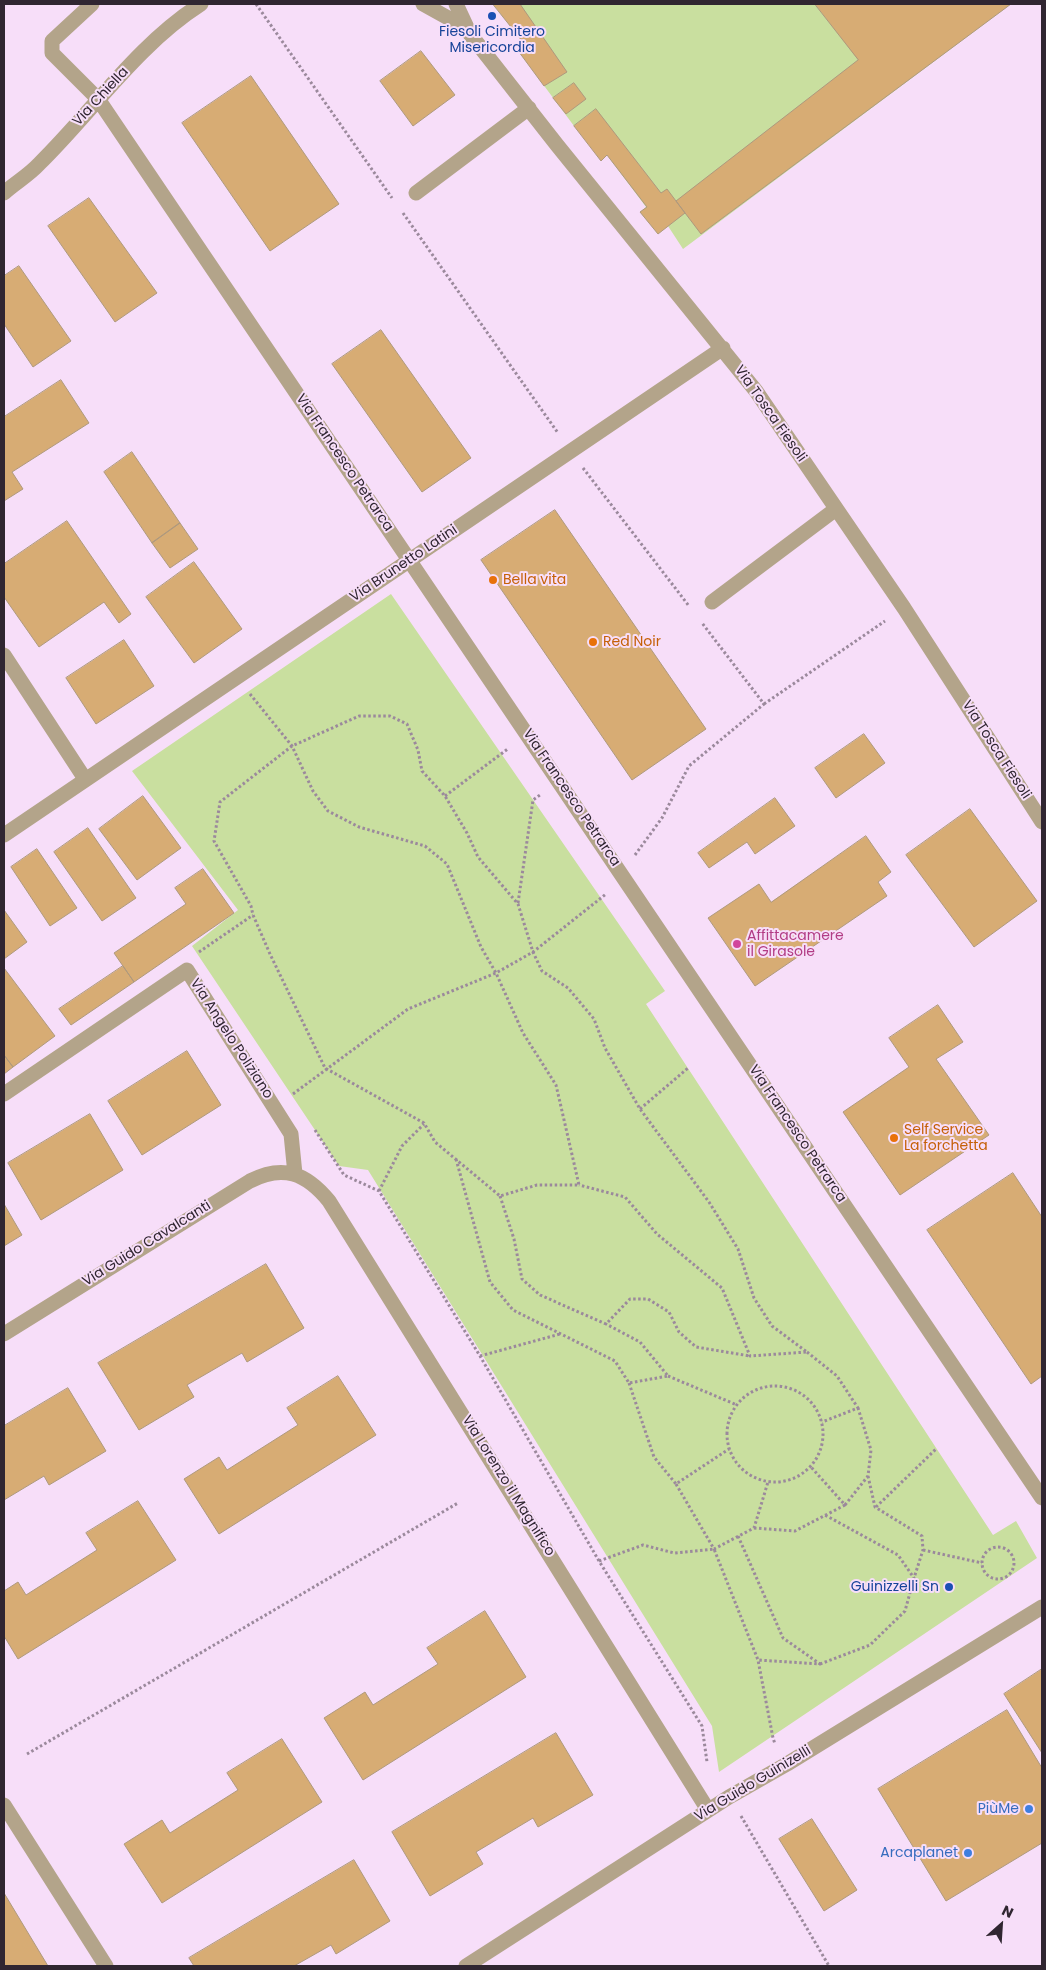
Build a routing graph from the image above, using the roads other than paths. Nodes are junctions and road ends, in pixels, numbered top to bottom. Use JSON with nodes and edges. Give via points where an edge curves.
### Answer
{"nodes":[{"id":1,"x":92,"y":4,"type":"edge"},
{"id":2,"x":201,"y":4,"type":"edge"},
{"id":3,"x":423,"y":4,"type":"edge"},
{"id":4,"x":456,"y":4,"type":"edge"},
{"id":5,"x":468,"y":29,"type":"junction"},
{"id":6,"x":98,"y":99,"type":"junction"},
{"id":7,"x":529,"y":108,"type":"junction"},
{"id":8,"x":4,"y":193,"type":"edge"},
{"id":9,"x":416,"y":193,"type":"dead end"},
{"id":10,"x":723,"y":348,"type":"junction"},
{"id":11,"x":836,"y":509,"type":"junction"},
{"id":12,"x":410,"y":560,"type":"junction"},
{"id":13,"x":712,"y":602,"type":"dead end"},
{"id":14,"x":4,"y":655,"type":"edge"},
{"id":15,"x":84,"y":779,"type":"junction"},
{"id":16,"x":1042,"y":822,"type":"edge"},
{"id":17,"x":4,"y":835,"type":"edge"},
{"id":18,"x":4,"y":1094,"type":"edge"},
{"id":19,"x":295,"y":1174,"type":"junction"},
{"id":20,"x":4,"y":1334,"type":"edge"},
{"id":21,"x":1042,"y":1498,"type":"edge"},
{"id":22,"x":1042,"y":1607,"type":"edge"},
{"id":23,"x":4,"y":1805,"type":"edge"},
{"id":24,"x":708,"y":1810,"type":"junction"},
{"id":25,"x":106,"y":1966,"type":"edge"},
{"id":26,"x":466,"y":1966,"type":"edge"}],
"edges":[{"from":1,"to":6,"type":"street","name":"Via Francesco Petrarca","via":[[52,41],[52,54]]},
{"from":2,"to":6,"type":"street","name":"Via Chiella","via":[[159,37]]},
{"from":3,"to":5,"type":"street","name":"Via Tosca Fiesoli"},
{"from":4,"to":5,"type":"street","name":"Via Tosca Fiesoli"},
{"from":5,"to":7,"type":"street","name":"Via Tosca Fiesoli"},
{"from":6,"to":8,"type":"street","name":"Via Chiella","via":[[38,165]]},
{"from":6,"to":12,"type":"street","name":"Via Francesco Petrarca"},
{"from":7,"to":9,"type":"street"},
{"from":7,"to":10,"type":"street","name":"Via Tosca Fiesoli"},
{"from":10,"to":11,"type":"street","name":"Via Tosca Fiesoli"},
{"from":10,"to":12,"type":"street","name":"Via Brunetto Latini"},
{"from":11,"to":13,"type":"street"},
{"from":11,"to":16,"type":"street","name":"Via Tosca Fiesoli"},
{"from":12,"to":15,"type":"street","name":"Via Brunetto Latini"},
{"from":12,"to":21,"type":"street","name":"Via Francesco Petrarca"},
{"from":14,"to":15,"type":"street"},
{"from":15,"to":17,"type":"street","name":"Via Brunetto Latini"},
{"from":18,"to":19,"type":"street","name":"Via Angelo Poliziano","via":[[187,970],[291,1134]]},
{"from":19,"to":20,"type":"street","name":"Via Guido Cavalcanti","via":[[275,1171],[250,1180]]},
{"from":19,"to":24,"type":"street","name":"Via Lorenzo il Magnifico","via":[[313,1184],[329,1201]]},
{"from":22,"to":24,"type":"street","name":"Via Guido Guinizelli"},
{"from":23,"to":25,"type":"street"},
{"from":24,"to":26,"type":"street","name":"Via Guido Guinizelli"}]}
